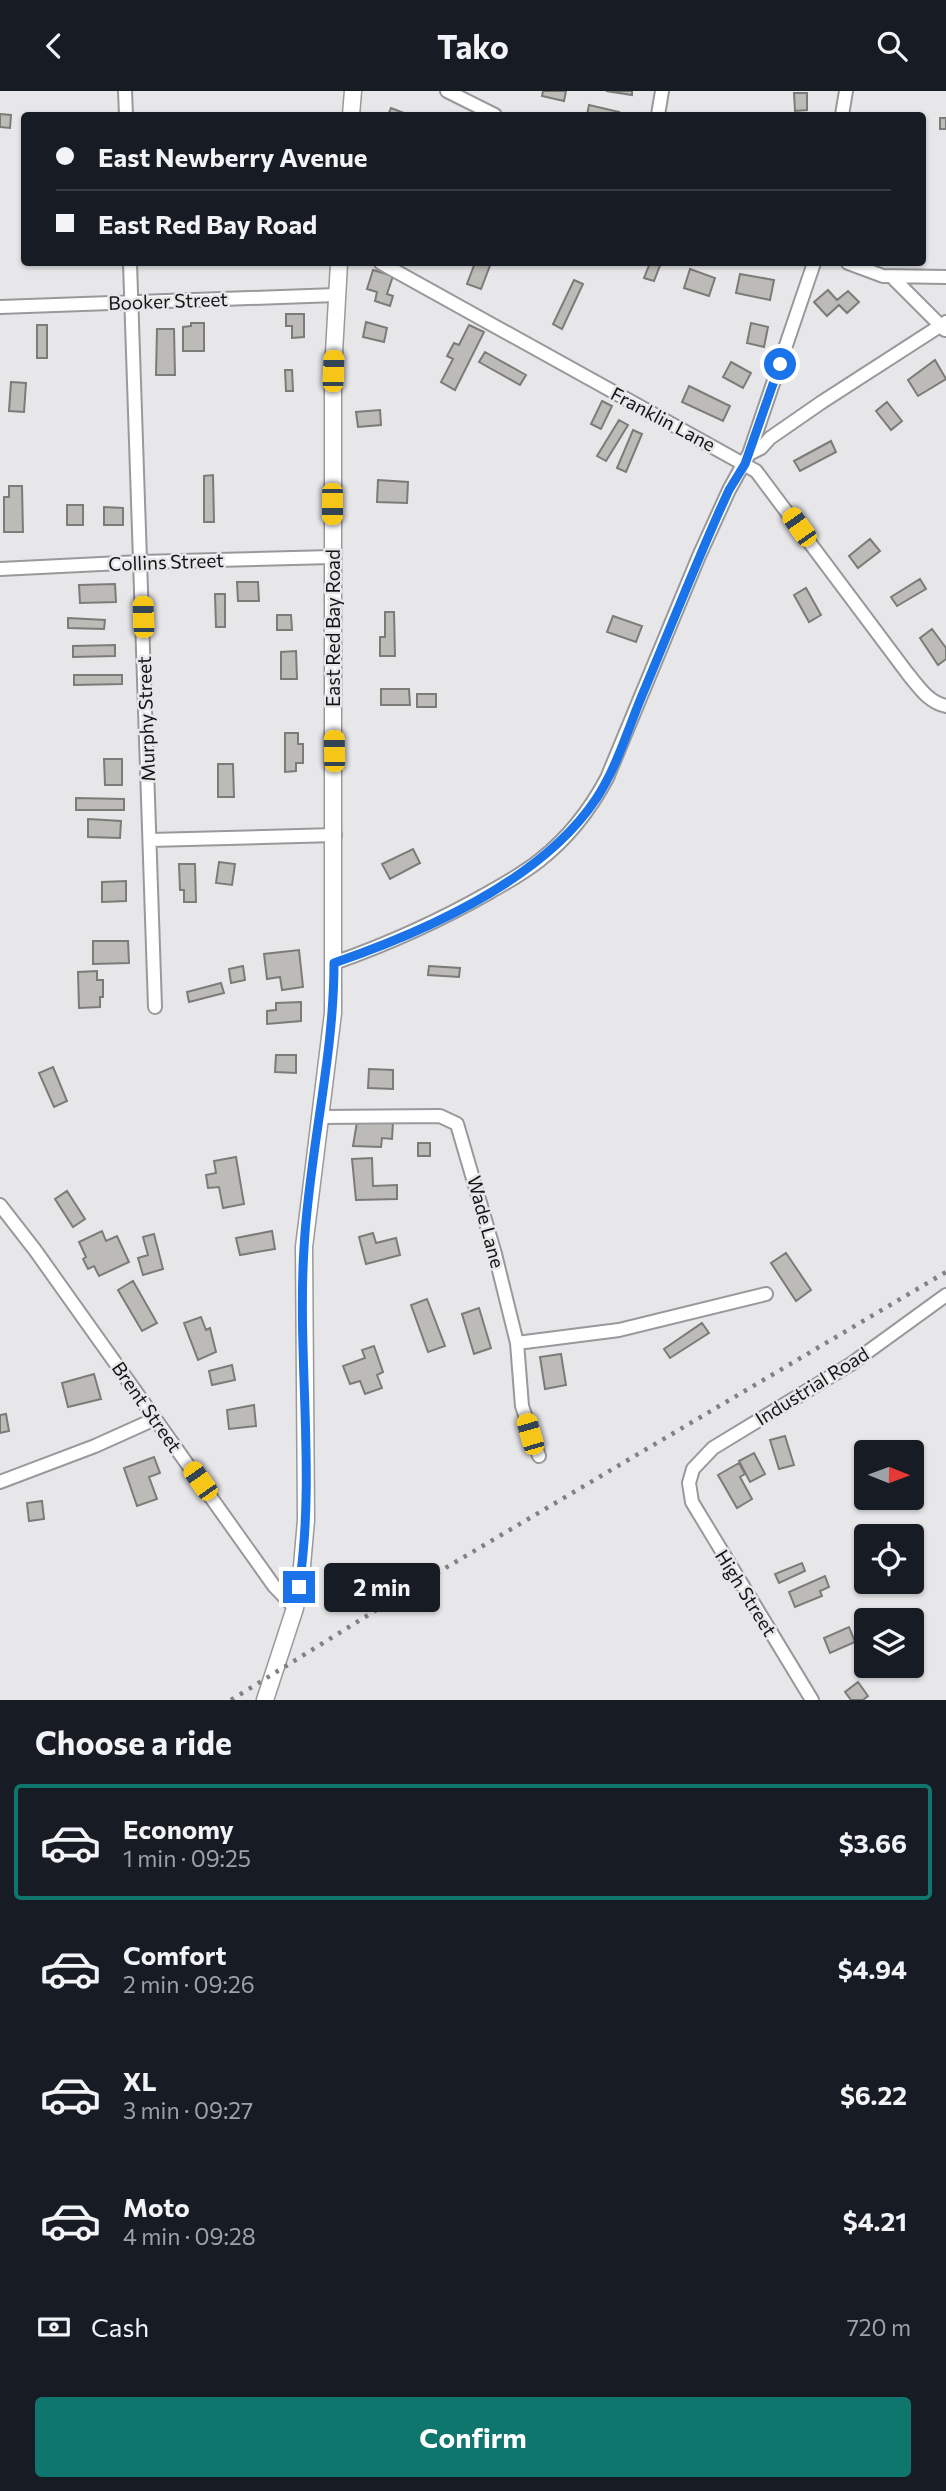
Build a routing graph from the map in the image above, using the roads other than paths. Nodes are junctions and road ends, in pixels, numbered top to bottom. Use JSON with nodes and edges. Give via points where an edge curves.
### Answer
{"nodes":[{"id":1,"x":125,"y":91,"type":"edge"},
{"id":2,"x":353,"y":91,"type":"edge"},
{"id":3,"x":447,"y":91,"type":"edge"},
{"id":4,"x":662,"y":91,"type":"edge"},
{"id":5,"x":846,"y":91,"type":"edge"},
{"id":6,"x":126,"y":112,"type":"edge"},
{"id":7,"x":351,"y":112,"type":"edge"},
{"id":8,"x":489,"y":112,"type":"edge"},
{"id":9,"x":658,"y":112,"type":"edge"},
{"id":10,"x":842,"y":112,"type":"edge"},
{"id":11,"x":130,"y":266,"type":"edge"},
{"id":12,"x":339,"y":266,"type":"edge"},
{"id":13,"x":386,"y":266,"type":"edge"},
{"id":14,"x":813,"y":266,"type":"edge"},
{"id":15,"x":856,"y":266,"type":"edge"},
{"id":16,"x":891,"y":276,"type":"junction"},
{"id":17,"x":946,"y":277,"type":"edge"},
{"id":18,"x":336,"y":295,"type":"junction"},
{"id":19,"x":131,"y":302,"type":"junction"},
{"id":20,"x":0,"y":307,"type":"edge"},
{"id":21,"x":944,"y":326,"type":"edge"},
{"id":22,"x":747,"y":459,"type":"junction"},
{"id":23,"x":332,"y":557,"type":"junction"},
{"id":24,"x":141,"y":562,"type":"junction"},
{"id":25,"x":0,"y":569,"type":"edge"},
{"id":26,"x":943,"y":706,"type":"edge"},
{"id":27,"x":335,"y":835,"type":"junction"},
{"id":28,"x":150,"y":839,"type":"junction"},
{"id":29,"x":334,"y":963,"type":"junction"},
{"id":30,"x":155,"y":1007,"type":"dead end"},
{"id":31,"x":321,"y":1117,"type":"junction"},
{"id":32,"x":0,"y":1205,"type":"edge"},
{"id":33,"x":766,"y":1294,"type":"dead end"},
{"id":34,"x":946,"y":1295,"type":"edge"},
{"id":35,"x":517,"y":1343,"type":"junction"},
{"id":36,"x":155,"y":1419,"type":"junction"},
{"id":37,"x":539,"y":1455,"type":"dead end"},
{"id":38,"x":0,"y":1482,"type":"edge"},
{"id":39,"x":690,"y":1483,"type":"joint"},
{"id":40,"x":295,"y":1608,"type":"junction"},
{"id":41,"x":265,"y":1700,"type":"edge"},
{"id":42,"x":812,"y":1700,"type":"edge"}],
"edges":[{"from":1,"to":6,"type":"street"},
{"from":2,"to":7,"type":"street"},
{"from":3,"to":8,"type":"street"},
{"from":4,"to":9,"type":"street"},
{"from":5,"to":10,"type":"street"},
{"from":11,"to":19,"type":"street","name":"Murphy Street"},
{"from":12,"to":18,"type":"street","name":"East Red Bay Road"},
{"from":13,"to":22,"type":"street","name":"Franklin Lane","via":[[601,387]]},
{"from":14,"to":22,"type":"street"},
{"from":15,"to":16,"type":"street"},
{"from":16,"to":17,"type":"street"},
{"from":16,"to":21,"type":"street"},
{"from":18,"to":19,"type":"street","name":"Booker Street"},
{"from":18,"to":23,"type":"street","name":"East Red Bay Road"},
{"from":19,"to":20,"type":"street","name":"Booker Street"},
{"from":19,"to":24,"type":"street","name":"Murphy Street"},
{"from":21,"to":22,"type":"street","via":[[822,402]]},
{"from":22,"to":26,"type":"street","name":"Franklin Lane","via":[[908,674],[926,696]]},
{"from":22,"to":29,"type":"street","via":[[699,556],[607,778],[573,828],[541,860],[469,904]]},
{"from":23,"to":24,"type":"street","name":"Collins Street"},
{"from":23,"to":27,"type":"street","name":"East Red Bay Road"},
{"from":24,"to":25,"type":"street","name":"Collins Street"},
{"from":24,"to":28,"type":"street","name":"Murphy Street"},
{"from":27,"to":28,"type":"street"},
{"from":27,"to":29,"type":"street","name":"East Red Bay Road"},
{"from":28,"to":30,"type":"street","name":"Murphy Street"},
{"from":29,"to":31,"type":"street","name":"East Red Bay Road"},
{"from":31,"to":35,"type":"street","name":"Wade Lane","via":[[440,1116],[457,1123]]},
{"from":31,"to":40,"type":"street","name":"East Red Bay Road","via":[[304,1247],[306,1520]]},
{"from":32,"to":36,"type":"street","name":"Brent Street"},
{"from":33,"to":35,"type":"street","via":[[619,1330]]},
{"from":34,"to":39,"type":"street","name":"Industrial Road","via":[[851,1364],[713,1448],[693,1469]]},
{"from":35,"to":37,"type":"street","name":"Wade Lane","via":[[522,1406]]},
{"from":36,"to":38,"type":"street"},
{"from":36,"to":40,"type":"street","name":"Brent Street","via":[[274,1586]]},
{"from":39,"to":42,"type":"street","name":"High Street","via":[[692,1502],[707,1529]]},
{"from":40,"to":41,"type":"street","name":"East Red Bay Road"}]}
